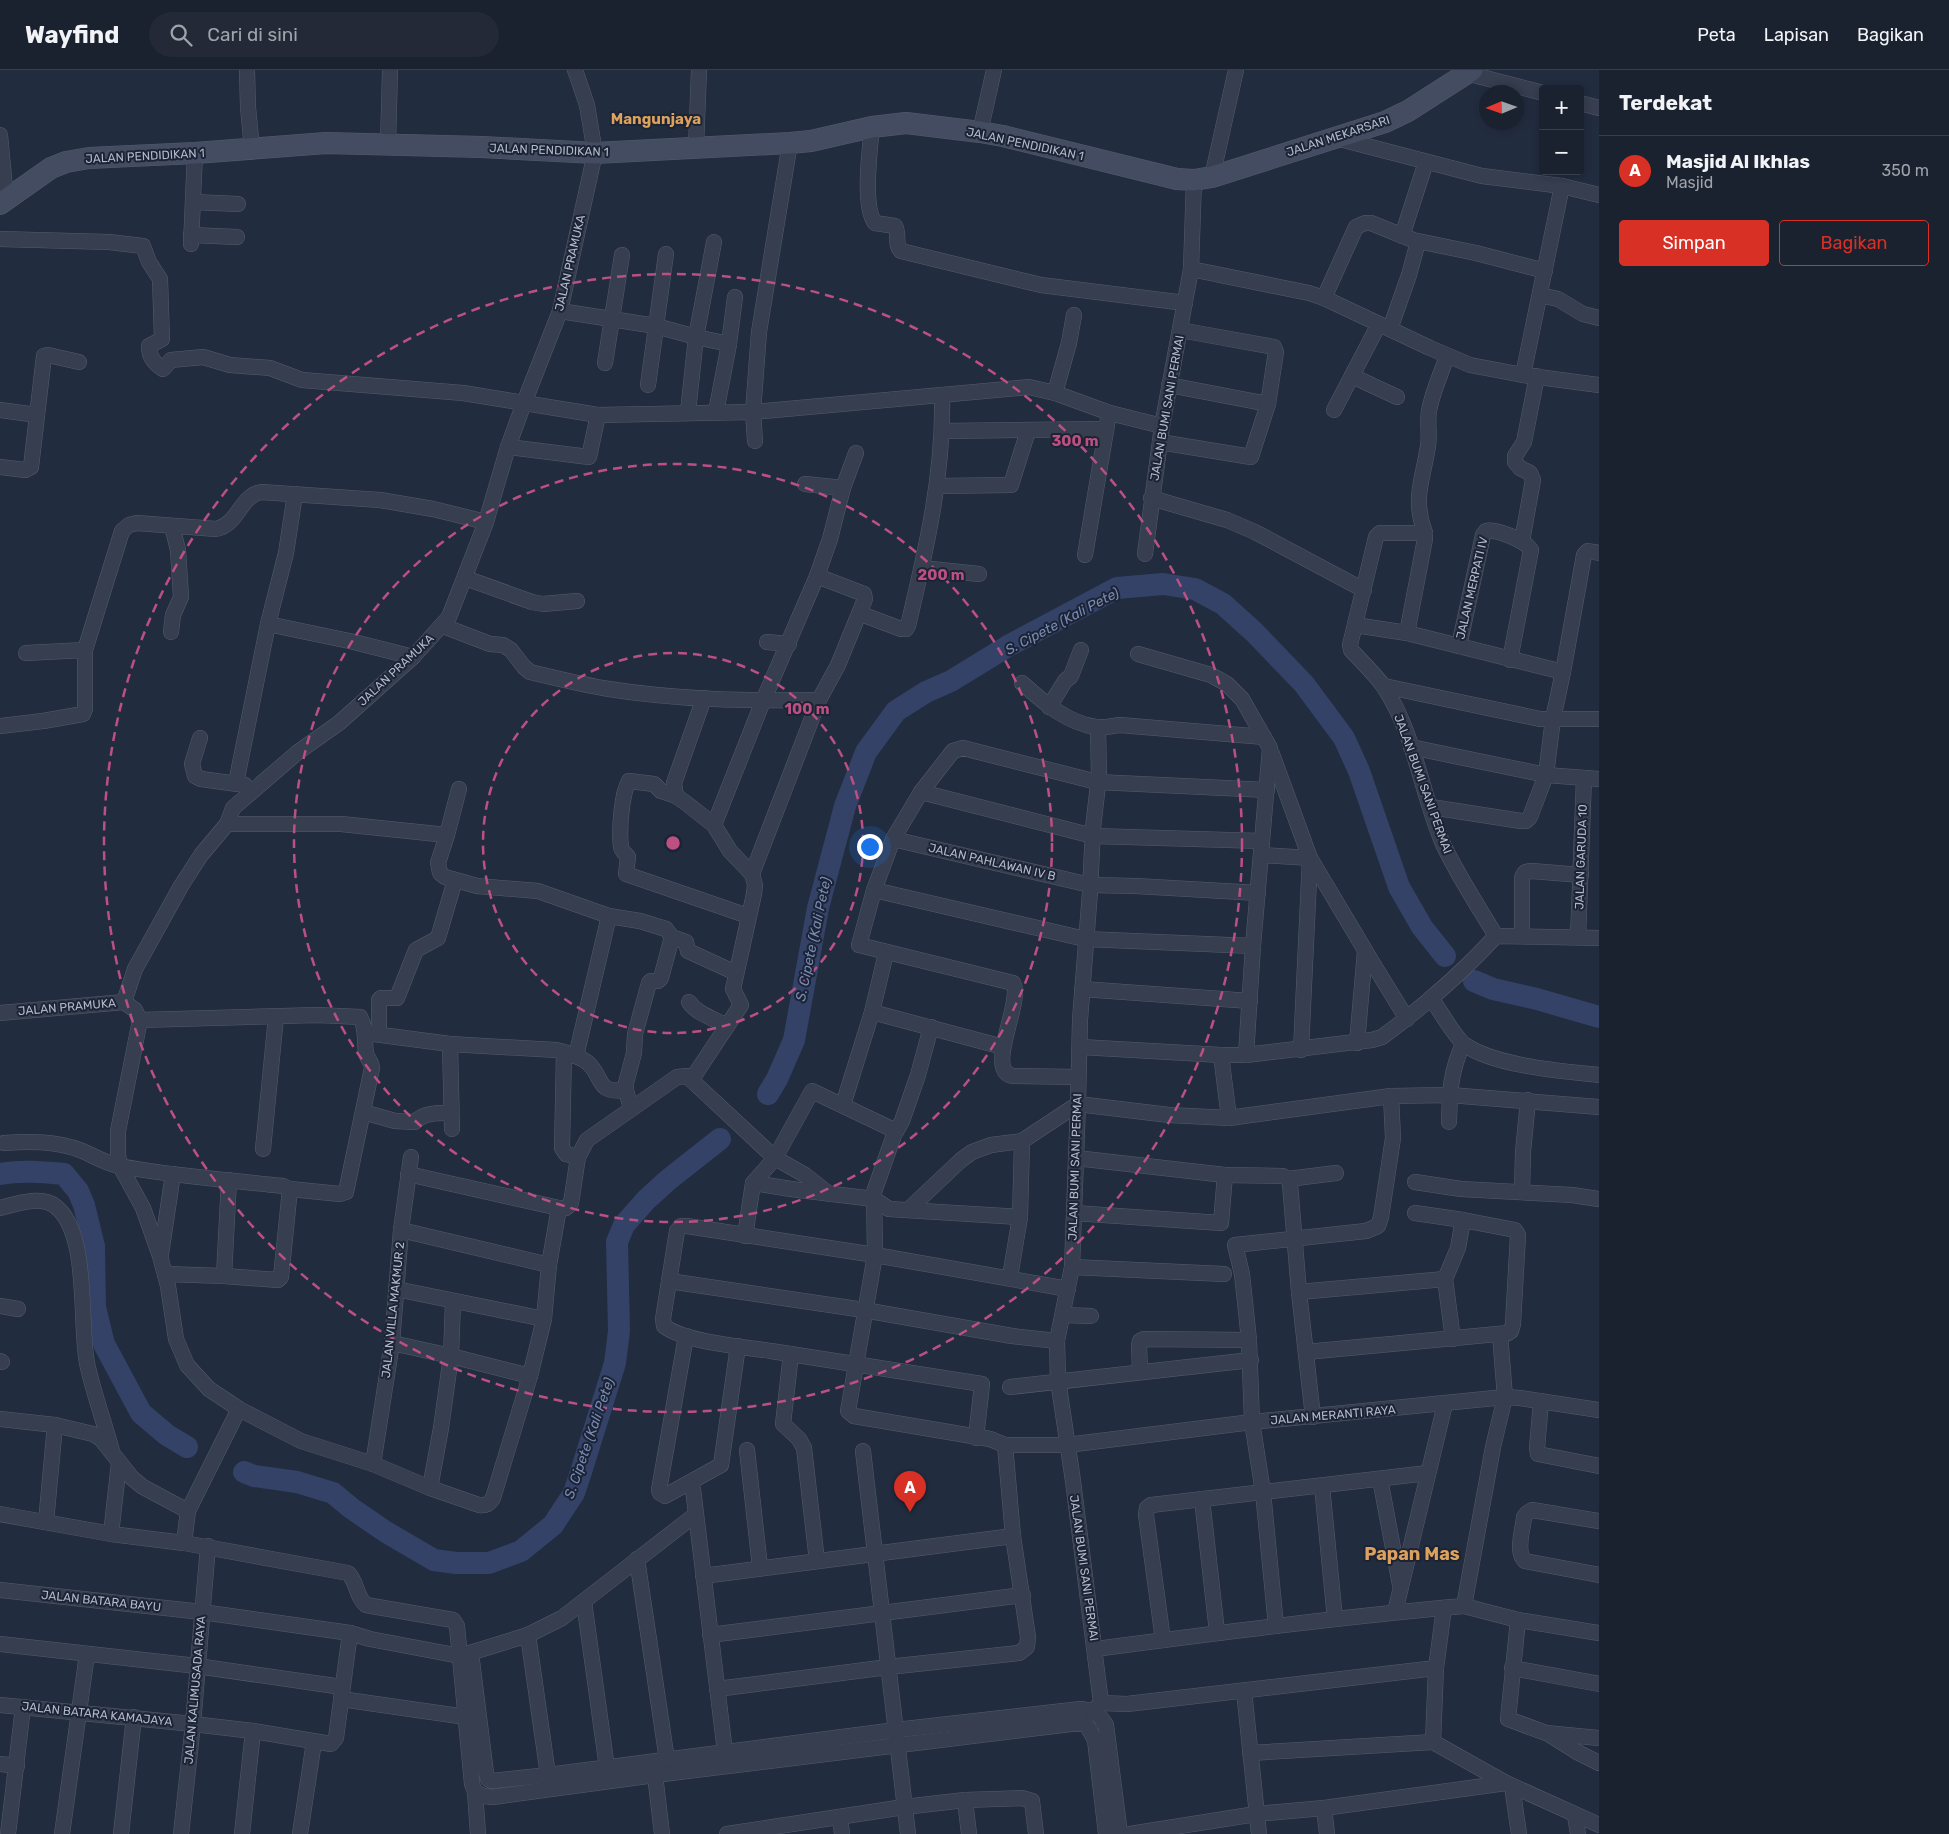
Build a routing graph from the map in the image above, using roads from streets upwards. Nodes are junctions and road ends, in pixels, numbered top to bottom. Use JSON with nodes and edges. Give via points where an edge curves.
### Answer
{"nodes":[{"id":1,"x":247,"y":70,"type":"edge"},
{"id":2,"x":390,"y":70,"type":"edge"},
{"id":3,"x":575,"y":70,"type":"edge"},
{"id":4,"x":699,"y":70,"type":"edge"},
{"id":5,"x":994,"y":70,"type":"edge"},
{"id":6,"x":1236,"y":70,"type":"edge"},
{"id":7,"x":1467,"y":71,"type":"edge"},
{"id":8,"x":1539,"y":92,"type":"edge"},
{"id":9,"x":1584,"y":104,"type":"edge"},
{"id":10,"x":1599,"y":108,"type":"edge"},
{"id":11,"x":872,"y":127,"type":"junction"},
{"id":12,"x":980,"y":132,"type":"junction"},
{"id":13,"x":0,"y":136,"type":"edge"},
{"id":14,"x":1336,"y":138,"type":"junction"},
{"id":15,"x":790,"y":143,"type":"junction"},
{"id":16,"x":388,"y":144,"type":"junction"},
{"id":17,"x":696,"y":147,"type":"junction"},
{"id":18,"x":252,"y":149,"type":"junction"},
{"id":19,"x":195,"y":153,"type":"junction"},
{"id":20,"x":595,"y":153,"type":"junction"},
{"id":21,"x":1426,"y":162,"type":"junction"},
{"id":22,"x":1203,"y":178,"type":"junction"},
{"id":23,"x":1562,"y":186,"type":"junction"},
{"id":24,"x":1598,"y":190,"type":"edge"},
{"id":25,"x":3,"y":201,"type":"edge"},
{"id":26,"x":192,"y":202,"type":"junction"},
{"id":27,"x":238,"y":204,"type":"dead end"},
{"id":28,"x":1402,"y":236,"type":"junction"},
{"id":29,"x":238,"y":238,"type":"dead end"},
{"id":30,"x":0,"y":239,"type":"edge"},
{"id":31,"x":714,"y":242,"type":"dead end"},
{"id":32,"x":1418,"y":242,"type":"junction"},
{"id":33,"x":666,"y":254,"type":"dead end"},
{"id":34,"x":622,"y":255,"type":"dead end"},
{"id":35,"x":1191,"y":270,"type":"junction"},
{"id":36,"x":1545,"y":271,"type":"junction"},
{"id":37,"x":1540,"y":295,"type":"junction"},
{"id":38,"x":735,"y":297,"type":"dead end"},
{"id":39,"x":1324,"y":298,"type":"junction"},
{"id":40,"x":1185,"y":304,"type":"junction"},
{"id":41,"x":560,"y":311,"type":"junction"},
{"id":42,"x":1074,"y":314,"type":"dead end"},
{"id":43,"x":1599,"y":318,"type":"edge"},
{"id":44,"x":612,"y":320,"type":"junction"},
{"id":45,"x":656,"y":326,"type":"junction"},
{"id":46,"x":1384,"y":327,"type":"junction"},
{"id":47,"x":1180,"y":330,"type":"junction"},
{"id":48,"x":696,"y":337,"type":"junction"},
{"id":49,"x":729,"y":344,"type":"junction"},
{"id":50,"x":1447,"y":356,"type":"junction"},
{"id":51,"x":79,"y":362,"type":"dead end"},
{"id":52,"x":605,"y":363,"type":"dead end"},
{"id":53,"x":1530,"y":375,"type":"junction"},
{"id":54,"x":1352,"y":376,"type":"junction"},
{"id":55,"x":648,"y":385,"type":"dead end"},
{"id":56,"x":1169,"y":385,"type":"junction"},
{"id":57,"x":1599,"y":385,"type":"edge"},
{"id":58,"x":1055,"y":393,"type":"junction"},
{"id":59,"x":942,"y":395,"type":"junction"},
{"id":60,"x":1397,"y":397,"type":"dead end"},
{"id":61,"x":524,"y":403,"type":"junction"},
{"id":62,"x":1268,"y":404,"type":"junction"},
{"id":63,"x":0,"y":410,"type":"edge"},
{"id":64,"x":1334,"y":410,"type":"dead end"},
{"id":65,"x":688,"y":412,"type":"junction"},
{"id":66,"x":716,"y":412,"type":"junction"},
{"id":67,"x":752,"y":412,"type":"junction"},
{"id":68,"x":1110,"y":413,"type":"junction"},
{"id":69,"x":37,"y":415,"type":"junction"},
{"id":70,"x":598,"y":415,"type":"junction"},
{"id":71,"x":1162,"y":426,"type":"junction"},
{"id":72,"x":1106,"y":429,"type":"junction"},
{"id":73,"x":943,"y":431,"type":"junction"},
{"id":74,"x":1028,"y":431,"type":"junction"},
{"id":75,"x":755,"y":441,"type":"dead end"},
{"id":76,"x":1160,"y":442,"type":"junction"},
{"id":77,"x":508,"y":447,"type":"junction"},
{"id":78,"x":856,"y":453,"type":"dead end"},
{"id":79,"x":0,"y":467,"type":"edge"},
{"id":80,"x":805,"y":484,"type":"dead end"},
{"id":81,"x":937,"y":486,"type":"junction"},
{"id":82,"x":843,"y":488,"type":"junction"},
{"id":83,"x":295,"y":494,"type":"junction"},
{"id":84,"x":1151,"y":498,"type":"junction"},
{"id":85,"x":486,"y":522,"type":"junction"},
{"id":86,"x":172,"y":526,"type":"junction"},
{"id":87,"x":1425,"y":533,"type":"junction"},
{"id":88,"x":1522,"y":541,"type":"junction"},
{"id":89,"x":1599,"y":553,"type":"edge"},
{"id":90,"x":1145,"y":554,"type":"dead end"},
{"id":91,"x":1085,"y":555,"type":"dead end"},
{"id":92,"x":922,"y":568,"type":"junction"},
{"id":93,"x":979,"y":574,"type":"dead end"},
{"id":94,"x":817,"y":576,"type":"junction"},
{"id":95,"x":465,"y":578,"type":"junction"},
{"id":96,"x":1364,"y":590,"type":"junction"},
{"id":97,"x":577,"y":601,"type":"dead end"},
{"id":98,"x":861,"y":614,"type":"junction"},
{"id":99,"x":268,"y":624,"type":"junction"},
{"id":100,"x":1355,"y":625,"type":"junction"},
{"id":101,"x":443,"y":626,"type":"junction"},
{"id":102,"x":171,"y":632,"type":"dead end"},
{"id":103,"x":1407,"y":633,"type":"junction"},
{"id":104,"x":768,"y":642,"type":"dead end"},
{"id":105,"x":788,"y":644,"type":"junction"},
{"id":106,"x":1459,"y":646,"type":"junction"},
{"id":107,"x":85,"y":650,"type":"junction"},
{"id":108,"x":1081,"y":650,"type":"dead end"},
{"id":109,"x":26,"y":653,"type":"dead end"},
{"id":110,"x":1138,"y":654,"type":"dead end"},
{"id":111,"x":413,"y":657,"type":"junction"},
{"id":112,"x":1510,"y":660,"type":"junction"},
{"id":113,"x":1563,"y":672,"type":"junction"},
{"id":114,"x":1022,"y":683,"type":"dead end"},
{"id":115,"x":1384,"y":686,"type":"junction"},
{"id":116,"x":704,"y":698,"type":"junction"},
{"id":117,"x":819,"y":700,"type":"junction"},
{"id":118,"x":763,"y":701,"type":"junction"},
{"id":119,"x":1049,"y":707,"type":"junction"},
{"id":120,"x":1553,"y":719,"type":"junction"},
{"id":121,"x":1599,"y":719,"type":"edge"},
{"id":122,"x":0,"y":726,"type":"edge"},
{"id":123,"x":1098,"y":728,"type":"junction"},
{"id":124,"x":200,"y":738,"type":"dead end"},
{"id":125,"x":1267,"y":742,"type":"junction"},
{"id":126,"x":1411,"y":747,"type":"junction"},
{"id":127,"x":1546,"y":775,"type":"junction"},
{"id":128,"x":1592,"y":778,"type":"edge"},
{"id":129,"x":1097,"y":782,"type":"junction"},
{"id":130,"x":236,"y":783,"type":"junction"},
{"id":131,"x":259,"y":787,"type":"junction"},
{"id":132,"x":459,"y":790,"type":"dead end"},
{"id":133,"x":1267,"y":790,"type":"junction"},
{"id":134,"x":921,"y":792,"type":"junction"},
{"id":135,"x":676,"y":796,"type":"junction"},
{"id":136,"x":1431,"y":807,"type":"junction"},
{"id":137,"x":227,"y":824,"type":"junction"},
{"id":138,"x":714,"y":825,"type":"junction"},
{"id":139,"x":447,"y":835,"type":"junction"},
{"id":140,"x":1093,"y":836,"type":"junction"},
{"id":141,"x":893,"y":839,"type":"junction"},
{"id":142,"x":1261,"y":848,"type":"junction"},
{"id":143,"x":1310,"y":858,"type":"junction"},
{"id":144,"x":752,"y":874,"type":"junction"},
{"id":145,"x":1581,"y":875,"type":"junction"},
{"id":146,"x":455,"y":880,"type":"junction"},
{"id":147,"x":1090,"y":885,"type":"junction"},
{"id":148,"x":874,"y":890,"type":"junction"},
{"id":149,"x":1258,"y":893,"type":"junction"},
{"id":150,"x":609,"y":916,"type":"junction"},
{"id":151,"x":748,"y":916,"type":"junction"},
{"id":152,"x":1496,"y":936,"type":"junction"},
{"id":153,"x":1522,"y":936,"type":"junction"},
{"id":154,"x":672,"y":937,"type":"junction"},
{"id":155,"x":1578,"y":937,"type":"junction"},
{"id":156,"x":1599,"y":938,"type":"edge"},
{"id":157,"x":1086,"y":939,"type":"junction"},
{"id":158,"x":1253,"y":946,"type":"junction"},
{"id":159,"x":1365,"y":951,"type":"junction"},
{"id":160,"x":886,"y":953,"type":"junction"},
{"id":161,"x":736,"y":972,"type":"junction"},
{"id":162,"x":1082,"y":989,"type":"junction"},
{"id":163,"x":1431,"y":998,"type":"junction"},
{"id":164,"x":1250,"y":1001,"type":"junction"},
{"id":165,"x":124,"y":1002,"type":"junction"},
{"id":166,"x":689,"y":1002,"type":"dead end"},
{"id":167,"x":0,"y":1006,"type":"edge"},
{"id":168,"x":872,"y":1012,"type":"junction"},
{"id":169,"x":0,"y":1013,"type":"edge"},
{"id":170,"x":276,"y":1017,"type":"junction"},
{"id":171,"x":1407,"y":1019,"type":"junction"},
{"id":172,"x":140,"y":1020,"type":"junction"},
{"id":173,"x":727,"y":1026,"type":"junction"},
{"id":174,"x":931,"y":1027,"type":"junction"},
{"id":175,"x":372,"y":1034,"type":"junction"},
{"id":176,"x":1357,"y":1043,"type":"junction"},
{"id":177,"x":450,"y":1044,"type":"junction"},
{"id":178,"x":1463,"y":1044,"type":"junction"},
{"id":179,"x":1003,"y":1047,"type":"junction"},
{"id":180,"x":1081,"y":1047,"type":"junction"},
{"id":181,"x":1301,"y":1050,"type":"junction"},
{"id":182,"x":570,"y":1054,"type":"junction"},
{"id":183,"x":1221,"y":1055,"type":"junction"},
{"id":184,"x":1246,"y":1055,"type":"junction"},
{"id":185,"x":1599,"y":1075,"type":"edge"},
{"id":186,"x":1078,"y":1077,"type":"junction"},
{"id":187,"x":692,"y":1080,"type":"junction"},
{"id":188,"x":626,"y":1090,"type":"junction"},
{"id":189,"x":1450,"y":1095,"type":"junction"},
{"id":190,"x":1391,"y":1096,"type":"junction"},
{"id":191,"x":1528,"y":1100,"type":"junction"},
{"id":192,"x":1078,"y":1104,"type":"junction"},
{"id":193,"x":843,"y":1105,"type":"junction"},
{"id":194,"x":1599,"y":1107,"type":"edge"},
{"id":195,"x":632,"y":1109,"type":"junction"},
{"id":196,"x":363,"y":1112,"type":"junction"},
{"id":197,"x":451,"y":1113,"type":"junction"},
{"id":198,"x":1228,"y":1118,"type":"junction"},
{"id":199,"x":1449,"y":1122,"type":"dead end"},
{"id":200,"x":452,"y":1129,"type":"dead end"},
{"id":201,"x":896,"y":1130,"type":"junction"},
{"id":202,"x":1022,"y":1141,"type":"junction"},
{"id":203,"x":4,"y":1143,"type":"dead end"},
{"id":204,"x":263,"y":1150,"type":"dead end"},
{"id":205,"x":411,"y":1157,"type":"dead end"},
{"id":206,"x":578,"y":1157,"type":"junction"},
{"id":207,"x":775,"y":1158,"type":"junction"},
{"id":208,"x":1076,"y":1158,"type":"junction"},
{"id":209,"x":120,"y":1166,"type":"junction"},
{"id":210,"x":1336,"y":1173,"type":"dead end"},
{"id":211,"x":173,"y":1174,"type":"junction"},
{"id":212,"x":408,"y":1174,"type":"junction"},
{"id":213,"x":1225,"y":1175,"type":"junction"},
{"id":214,"x":1288,"y":1179,"type":"junction"},
{"id":215,"x":229,"y":1180,"type":"junction"},
{"id":216,"x":753,"y":1182,"type":"junction"},
{"id":217,"x":1415,"y":1182,"type":"dead end"},
{"id":218,"x":290,"y":1189,"type":"junction"},
{"id":219,"x":1522,"y":1192,"type":"junction"},
{"id":220,"x":829,"y":1194,"type":"junction"},
{"id":221,"x":874,"y":1199,"type":"junction"},
{"id":222,"x":1599,"y":1199,"type":"edge"},
{"id":223,"x":0,"y":1208,"type":"edge"},
{"id":224,"x":559,"y":1208,"type":"junction"},
{"id":225,"x":908,"y":1210,"type":"junction"},
{"id":226,"x":1415,"y":1212,"type":"dead end"},
{"id":227,"x":1074,"y":1213,"type":"junction"},
{"id":228,"x":1020,"y":1217,"type":"junction"},
{"id":229,"x":1463,"y":1220,"type":"junction"},
{"id":230,"x":401,"y":1230,"type":"junction"},
{"id":231,"x":745,"y":1236,"type":"junction"},
{"id":232,"x":1295,"y":1240,"type":"junction"},
{"id":233,"x":874,"y":1255,"type":"junction"},
{"id":234,"x":160,"y":1256,"type":"junction"},
{"id":235,"x":549,"y":1265,"type":"junction"},
{"id":236,"x":1072,"y":1267,"type":"junction"},
{"id":237,"x":165,"y":1274,"type":"junction"},
{"id":238,"x":1224,"y":1274,"type":"dead end"},
{"id":239,"x":224,"y":1276,"type":"junction"},
{"id":240,"x":1010,"y":1278,"type":"junction"},
{"id":241,"x":1445,"y":1279,"type":"junction"},
{"id":242,"x":669,"y":1281,"type":"junction"},
{"id":243,"x":396,"y":1289,"type":"junction"},
{"id":244,"x":1068,"y":1289,"type":"junction"},
{"id":245,"x":1299,"y":1292,"type":"junction"},
{"id":246,"x":453,"y":1300,"type":"junction"},
{"id":247,"x":0,"y":1306,"type":"edge"},
{"id":248,"x":18,"y":1308,"type":"dead end"},
{"id":249,"x":864,"y":1310,"type":"junction"},
{"id":250,"x":1063,"y":1315,"type":"junction"},
{"id":251,"x":1091,"y":1316,"type":"dead end"},
{"id":252,"x":544,"y":1319,"type":"junction"},
{"id":253,"x":1500,"y":1334,"type":"junction"},
{"id":254,"x":686,"y":1336,"type":"junction"},
{"id":255,"x":1453,"y":1339,"type":"junction"},
{"id":256,"x":1249,"y":1340,"type":"junction"},
{"id":257,"x":1057,"y":1341,"type":"junction"},
{"id":258,"x":392,"y":1343,"type":"junction"},
{"id":259,"x":738,"y":1346,"type":"junction"},
{"id":260,"x":1306,"y":1352,"type":"junction"},
{"id":261,"x":791,"y":1354,"type":"junction"},
{"id":262,"x":451,"y":1356,"type":"junction"},
{"id":263,"x":1251,"y":1360,"type":"junction"},
{"id":264,"x":856,"y":1364,"type":"junction"},
{"id":265,"x":1140,"y":1372,"type":"junction"},
{"id":266,"x":530,"y":1376,"type":"junction"},
{"id":267,"x":1058,"y":1380,"type":"junction"},
{"id":268,"x":1010,"y":1387,"type":"dead end"},
{"id":269,"x":1505,"y":1397,"type":"junction"},
{"id":270,"x":1540,"y":1401,"type":"junction"},
{"id":271,"x":1444,"y":1404,"type":"junction"},
{"id":272,"x":239,"y":1409,"type":"junction"},
{"id":273,"x":1599,"y":1410,"type":"edge"},
{"id":274,"x":1313,"y":1417,"type":"junction"},
{"id":275,"x":1,"y":1422,"type":"edge"},
{"id":276,"x":1252,"y":1422,"type":"junction"},
{"id":277,"x":55,"y":1425,"type":"junction"},
{"id":278,"x":976,"y":1438,"type":"junction"},
{"id":279,"x":1068,"y":1445,"type":"junction"},
{"id":280,"x":1004,"y":1446,"type":"junction"},
{"id":281,"x":748,"y":1450,"type":"dead end"},
{"id":282,"x":863,"y":1451,"type":"dead end"},
{"id":283,"x":115,"y":1457,"type":"junction"},
{"id":284,"x":373,"y":1464,"type":"junction"},
{"id":285,"x":1599,"y":1466,"type":"edge"},
{"id":286,"x":1428,"y":1473,"type":"junction"},
{"id":287,"x":1380,"y":1479,"type":"junction"},
{"id":288,"x":1322,"y":1486,"type":"junction"},
{"id":289,"x":430,"y":1488,"type":"junction"},
{"id":290,"x":693,"y":1489,"type":"dead end"},
{"id":291,"x":1263,"y":1492,"type":"junction"},
{"id":292,"x":1202,"y":1499,"type":"junction"},
{"id":293,"x":188,"y":1511,"type":"junction"},
{"id":294,"x":0,"y":1514,"type":"edge"},
{"id":295,"x":695,"y":1515,"type":"junction"},
{"id":296,"x":1599,"y":1521,"type":"edge"},
{"id":297,"x":46,"y":1522,"type":"junction"},
{"id":298,"x":111,"y":1534,"type":"junction"},
{"id":299,"x":1013,"y":1536,"type":"junction"},
{"id":300,"x":184,"y":1543,"type":"junction"},
{"id":301,"x":208,"y":1546,"type":"junction"},
{"id":302,"x":874,"y":1554,"type":"junction"},
{"id":303,"x":637,"y":1559,"type":"junction"},
{"id":304,"x":817,"y":1561,"type":"junction"},
{"id":305,"x":760,"y":1567,"type":"junction"},
{"id":306,"x":1599,"y":1575,"type":"edge"},
{"id":307,"x":703,"y":1576,"type":"junction"},
{"id":308,"x":1400,"y":1589,"type":"junction"},
{"id":309,"x":0,"y":1590,"type":"edge"},
{"id":310,"x":1023,"y":1595,"type":"junction"},
{"id":311,"x":584,"y":1602,"type":"junction"},
{"id":312,"x":1464,"y":1606,"type":"junction"},
{"id":313,"x":1444,"y":1608,"type":"junction"},
{"id":314,"x":202,"y":1612,"type":"junction"},
{"id":315,"x":1395,"y":1612,"type":"junction"},
{"id":316,"x":881,"y":1613,"type":"junction"},
{"id":317,"x":1335,"y":1619,"type":"junction"},
{"id":318,"x":1518,"y":1620,"type":"junction"},
{"id":319,"x":1276,"y":1626,"type":"junction"},
{"id":320,"x":1217,"y":1632,"type":"junction"},
{"id":321,"x":1599,"y":1632,"type":"edge"},
{"id":322,"x":350,"y":1633,"type":"junction"},
{"id":323,"x":528,"y":1635,"type":"junction"},
{"id":324,"x":710,"y":1635,"type":"junction"},
{"id":325,"x":1163,"y":1640,"type":"junction"},
{"id":326,"x":0,"y":1644,"type":"edge"},
{"id":327,"x":1095,"y":1649,"type":"junction"},
{"id":328,"x":86,"y":1654,"type":"junction"},
{"id":329,"x":466,"y":1655,"type":"junction"},
{"id":330,"x":197,"y":1666,"type":"junction"},
{"id":331,"x":888,"y":1667,"type":"junction"},
{"id":332,"x":1436,"y":1668,"type":"junction"},
{"id":333,"x":1512,"y":1668,"type":"junction"},
{"id":334,"x":1599,"y":1684,"type":"edge"},
{"id":335,"x":717,"y":1689,"type":"junction"},
{"id":336,"x":1244,"y":1691,"type":"junction"},
{"id":337,"x":342,"y":1693,"type":"junction"},
{"id":338,"x":0,"y":1705,"type":"edge"},
{"id":339,"x":23,"y":1707,"type":"junction"},
{"id":340,"x":1097,"y":1707,"type":"junction"},
{"id":341,"x":78,"y":1712,"type":"junction"},
{"id":342,"x":134,"y":1717,"type":"junction"},
{"id":343,"x":466,"y":1717,"type":"junction"},
{"id":344,"x":194,"y":1724,"type":"junction"},
{"id":345,"x":1086,"y":1724,"type":"junction"},
{"id":346,"x":253,"y":1731,"type":"junction"},
{"id":347,"x":1546,"y":1733,"type":"junction"},
{"id":348,"x":896,"y":1738,"type":"junction"},
{"id":349,"x":1599,"y":1738,"type":"edge"},
{"id":350,"x":314,"y":1742,"type":"junction"},
{"id":351,"x":1433,"y":1742,"type":"junction"},
{"id":352,"x":725,"y":1752,"type":"junction"},
{"id":353,"x":1250,"y":1753,"type":"junction"},
{"id":354,"x":667,"y":1760,"type":"junction"},
{"id":355,"x":1599,"y":1763,"type":"edge"},
{"id":356,"x":0,"y":1764,"type":"edge"},
{"id":357,"x":17,"y":1766,"type":"junction"},
{"id":358,"x":607,"y":1768,"type":"junction"},
{"id":359,"x":655,"y":1775,"type":"junction"},
{"id":360,"x":548,"y":1776,"type":"junction"},
{"id":361,"x":1509,"y":1784,"type":"junction"},
{"id":362,"x":475,"y":1792,"type":"junction"},
{"id":363,"x":965,"y":1800,"type":"junction"},
{"id":364,"x":904,"y":1807,"type":"junction"},
{"id":365,"x":1324,"y":1808,"type":"junction"},
{"id":366,"x":1256,"y":1814,"type":"junction"},
{"id":367,"x":1575,"y":1814,"type":"junction"},
{"id":368,"x":840,"y":1816,"type":"junction"},
{"id":369,"x":6,"y":1824,"type":"edge"},
{"id":370,"x":1599,"y":1825,"type":"edge"},
{"id":371,"x":784,"y":1829,"type":"edge"},
{"id":372,"x":1190,"y":1829,"type":"edge"},
{"id":373,"x":62,"y":1834,"type":"edge"},
{"id":374,"x":120,"y":1834,"type":"edge"},
{"id":375,"x":181,"y":1834,"type":"edge"},
{"id":376,"x":242,"y":1834,"type":"edge"},
{"id":377,"x":300,"y":1834,"type":"edge"},
{"id":378,"x":478,"y":1834,"type":"edge"},
{"id":379,"x":662,"y":1834,"type":"edge"},
{"id":380,"x":727,"y":1834,"type":"edge"},
{"id":381,"x":731,"y":1834,"type":"edge"},
{"id":382,"x":842,"y":1834,"type":"edge"},
{"id":383,"x":908,"y":1834,"type":"edge"},
{"id":384,"x":969,"y":1834,"type":"edge"},
{"id":385,"x":1036,"y":1834,"type":"edge"},
{"id":386,"x":1106,"y":1834,"type":"edge"},
{"id":387,"x":1120,"y":1834,"type":"edge"},
{"id":388,"x":1130,"y":1834,"type":"edge"},
{"id":389,"x":1259,"y":1834,"type":"edge"},
{"id":390,"x":1327,"y":1834,"type":"edge"},
{"id":391,"x":1519,"y":1834,"type":"edge"},
{"id":392,"x":1578,"y":1834,"type":"edge"}],
"edges":[{"from":1,"to":18,"type":"street"},
{"from":2,"to":16,"type":"street"},
{"from":3,"to":20,"type":"street","via":[[587,104]]},
{"from":4,"to":17,"type":"street"},
{"from":5,"to":12,"type":"street"},
{"from":6,"to":22,"type":"street","name":"JALAN BUMI SANI PERMAI"},
{"from":7,"to":8,"type":"street"},
{"from":7,"to":14,"type":"street","name":"JALAN MEKARSARI","via":[[1408,111]]},
{"from":9,"to":10,"type":"street"},
{"from":11,"to":12,"type":"street","name":"JALAN PENDIDIKAN 1","via":[[906,123]]},
{"from":11,"to":15,"type":"street","name":"JALAN PENDIDIKAN 1"},
{"from":11,"to":40,"type":"street","via":[[868,194],[871,215],[874,223],[895,226],[901,251],[1041,285]]},
{"from":12,"to":22,"type":"street","name":"JALAN PENDIDIKAN 1","via":[[1177,179]]},
{"from":13,"to":25,"type":"street"},
{"from":14,"to":21,"type":"street"},
{"from":14,"to":22,"type":"street","name":"JALAN MEKARSARI"},
{"from":15,"to":17,"type":"street","name":"JALAN PENDIDIKAN 1"},
{"from":15,"to":67,"type":"street","via":[[759,332]]},
{"from":16,"to":18,"type":"street","name":"JALAN PENDIDIKAN 1"},
{"from":16,"to":20,"type":"street","name":"JALAN PENDIDIKAN 1"},
{"from":17,"to":20,"type":"street","name":"JALAN PENDIDIKAN 1"},
{"from":18,"to":19,"type":"street","name":"JALAN PENDIDIKAN 1"},
{"from":19,"to":25,"type":"street","name":"JALAN PENDIDIKAN 1","via":[[66,162],[51,168]]},
{"from":19,"to":26,"type":"street"},
{"from":20,"to":41,"type":"street","name":"JALAN PRAMUKA"},
{"from":21,"to":23,"type":"street","via":[[1482,176]]},
{"from":21,"to":28,"type":"street"},
{"from":22,"to":35,"type":"street","name":"JALAN BUMI SANI PERMAI"},
{"from":23,"to":24,"type":"street"},
{"from":23,"to":36,"type":"street"},
{"from":26,"to":27,"type":"street"},
{"from":26,"to":29,"type":"street","via":[[191,239]]},
{"from":28,"to":32,"type":"street"},
{"from":28,"to":39,"type":"street","via":[[1370,223],[1356,227]]},
{"from":30,"to":61,"type":"street","via":[[143,246],[160,279],[162,339],[148,346],[154,363],[163,369],[171,360],[204,358],[230,365],[270,368],[302,380],[426,389]]},
{"from":31,"to":48,"type":"street"},
{"from":32,"to":36,"type":"street"},
{"from":32,"to":46,"type":"street","via":[[1401,300]]},
{"from":33,"to":45,"type":"street"},
{"from":34,"to":44,"type":"street"},
{"from":35,"to":39,"type":"street"},
{"from":35,"to":40,"type":"street","name":"JALAN BUMI SANI PERMAI"},
{"from":36,"to":37,"type":"street"},
{"from":37,"to":43,"type":"street"},
{"from":37,"to":53,"type":"street"},
{"from":38,"to":49,"type":"street"},
{"from":39,"to":46,"type":"street"},
{"from":40,"to":47,"type":"street","name":"JALAN BUMI SANI PERMAI"},
{"from":41,"to":44,"type":"street"},
{"from":41,"to":61,"type":"street","name":"JALAN PRAMUKA"},
{"from":42,"to":58,"type":"street","via":[[1070,343]]},
{"from":44,"to":45,"type":"street"},
{"from":44,"to":52,"type":"street"},
{"from":45,"to":48,"type":"street"},
{"from":45,"to":55,"type":"street"},
{"from":46,"to":50,"type":"street"},
{"from":46,"to":54,"type":"street"},
{"from":47,"to":56,"type":"street","name":"JALAN BUMI SANI PERMAI"},
{"from":47,"to":62,"type":"street","via":[[1274,347],[1276,352]]},
{"from":48,"to":49,"type":"street"},
{"from":48,"to":65,"type":"street"},
{"from":49,"to":66,"type":"street"},
{"from":50,"to":53,"type":"street","via":[[1470,365]]},
{"from":50,"to":87,"type":"street","via":[[1429,414],[1428,445],[1418,499]]},
{"from":51,"to":69,"type":"street","via":[[44,356]]},
{"from":53,"to":57,"type":"street"},
{"from":53,"to":88,"type":"street","via":[[1524,442],[1515,456],[1515,462],[1530,473],[1533,480]]},
{"from":54,"to":60,"type":"street"},
{"from":54,"to":64,"type":"street"},
{"from":56,"to":62,"type":"street"},
{"from":56,"to":71,"type":"street","name":"JALAN BUMI SANI PERMAI"},
{"from":58,"to":59,"type":"street","via":[[1029,387]]},
{"from":58,"to":68,"type":"street"},
{"from":59,"to":67,"type":"street"},
{"from":59,"to":73,"type":"street"},
{"from":61,"to":70,"type":"street"},
{"from":61,"to":77,"type":"street","name":"JALAN PRAMUKA"},
{"from":62,"to":76,"type":"street","via":[[1251,457]]},
{"from":63,"to":69,"type":"street"},
{"from":65,"to":66,"type":"street"},
{"from":65,"to":70,"type":"street"},
{"from":66,"to":67,"type":"street"},
{"from":67,"to":75,"type":"street"},
{"from":68,"to":71,"type":"street"},
{"from":68,"to":72,"type":"street"},
{"from":69,"to":79,"type":"street","via":[[31,467],[25,470]]},
{"from":70,"to":77,"type":"street","via":[[589,457]]},
{"from":71,"to":76,"type":"street","name":"JALAN BUMI SANI PERMAI"},
{"from":72,"to":74,"type":"street"},
{"from":72,"to":91,"type":"street"},
{"from":73,"to":74,"type":"street"},
{"from":73,"to":81,"type":"street"},
{"from":74,"to":81,"type":"street","via":[[1011,485]]},
{"from":76,"to":84,"type":"street","name":"JALAN BUMI SANI PERMAI"},
{"from":77,"to":85,"type":"street","name":"JALAN PRAMUKA"},
{"from":78,"to":82,"type":"street"},
{"from":80,"to":82,"type":"street"},
{"from":81,"to":92,"type":"street"},
{"from":82,"to":94,"type":"street"},
{"from":83,"to":85,"type":"street","via":[[380,500]]},
{"from":83,"to":86,"type":"street","via":[[256,492],[222,528]]},
{"from":83,"to":99,"type":"street","via":[[286,553]]},
{"from":84,"to":90,"type":"street"},
{"from":84,"to":96,"type":"street","name":"JALAN BUMI SANI PERMAI","via":[[1256,532]]},
{"from":85,"to":95,"type":"street","name":"JALAN PRAMUKA"},
{"from":86,"to":102,"type":"street","via":[[178,550],[181,597],[173,615]]},
{"from":86,"to":107,"type":"street","via":[[137,523],[122,531]]},
{"from":87,"to":96,"type":"street","via":[[1378,534]]},
{"from":87,"to":103,"type":"street"},
{"from":88,"to":106,"type":"street","name":"JALAN MERPATI IV","via":[[1494,530],[1483,535]]},
{"from":88,"to":112,"type":"street","via":[[1530,546],[1531,554]]},
{"from":89,"to":113,"type":"street","via":[[1588,551],[1584,555]]},
{"from":92,"to":93,"type":"street"},
{"from":92,"to":98,"type":"street","via":[[906,629]]},
{"from":94,"to":98,"type":"street","via":[[864,594],[866,599]]},
{"from":94,"to":105,"type":"street"},
{"from":95,"to":97,"type":"street","via":[[543,604]]},
{"from":95,"to":101,"type":"street","name":"JALAN PRAMUKA"},
{"from":96,"to":100,"type":"street","name":"JALAN BUMI SANI PERMAI"},
{"from":98,"to":117,"type":"street"},
{"from":99,"to":111,"type":"street"},
{"from":99,"to":130,"type":"street"},
{"from":100,"to":103,"type":"street"},
{"from":100,"to":115,"type":"street","name":"JALAN BUMI SANI PERMAI","via":[[1350,639],[1351,650]]},
{"from":101,"to":111,"type":"street","name":"JALAN PRAMUKA"},
{"from":101,"to":116,"type":"street","via":[[490,644],[503,645],[530,672],[609,689]]},
{"from":103,"to":106,"type":"street"},
{"from":104,"to":105,"type":"street"},
{"from":105,"to":118,"type":"street"},
{"from":106,"to":112,"type":"street"},
{"from":107,"to":109,"type":"street"},
{"from":107,"to":122,"type":"street","via":[[83,714]]},
{"from":108,"to":119,"type":"street","via":[[1071,676],[1065,680]]},
{"from":110,"to":125,"type":"street","via":[[1211,675],[1227,684],[1242,699]]},
{"from":111,"to":131,"type":"street","name":"JALAN PRAMUKA"},
{"from":112,"to":113,"type":"street"},
{"from":113,"to":120,"type":"street"},
{"from":114,"to":119,"type":"street"},
{"from":115,"to":120,"type":"street"},
{"from":115,"to":126,"type":"street","name":"JALAN BUMI SANI PERMAI"},
{"from":116,"to":118,"type":"street"},
{"from":116,"to":135,"type":"street","via":[[674,783]]},
{"from":117,"to":118,"type":"street"},
{"from":117,"to":144,"type":"street"},
{"from":118,"to":138,"type":"street"},
{"from":119,"to":123,"type":"street"},
{"from":120,"to":121,"type":"street"},
{"from":120,"to":127,"type":"street"},
{"from":123,"to":125,"type":"street","via":[[1120,725]]},
{"from":123,"to":129,"type":"street","name":"JALAN BUMI SANI PERMAI"},
{"from":124,"to":130,"type":"street","via":[[192,764],[195,776]]},
{"from":125,"to":133,"type":"street"},
{"from":125,"to":143,"type":"street"},
{"from":126,"to":127,"type":"street"},
{"from":126,"to":136,"type":"street","name":"JALAN BUMI SANI PERMAI"},
{"from":127,"to":128,"type":"street"},
{"from":127,"to":136,"type":"street","via":[[1526,821]]},
{"from":128,"to":145,"type":"street","name":"JALAN GARUDA 10"},
{"from":129,"to":133,"type":"street"},
{"from":129,"to":134,"type":"street","via":[[963,748],[953,752]]},
{"from":129,"to":140,"type":"street","name":"JALAN BUMI SANI PERMAI"},
{"from":130,"to":131,"type":"street"},
{"from":131,"to":137,"type":"street","name":"JALAN PRAMUKA","via":[[234,808]]},
{"from":132,"to":139,"type":"street"},
{"from":133,"to":142,"type":"street"},
{"from":134,"to":140,"type":"street"},
{"from":134,"to":141,"type":"street"},
{"from":135,"to":138,"type":"street"},
{"from":135,"to":151,"type":"street","via":[[661,792],[654,784],[631,780],[627,783],[620,832],[622,849],[628,857],[626,874]]},
{"from":136,"to":152,"type":"street","name":"JALAN BUMI SANI PERMAI","via":[[1443,843],[1460,877]]},
{"from":137,"to":139,"type":"street","via":[[341,824]]},
{"from":137,"to":165,"type":"street","name":"JALAN PRAMUKA","via":[[181,886],[135,969]]},
{"from":138,"to":144,"type":"street","via":[[730,851]]},
{"from":139,"to":146,"type":"street","via":[[438,868],[446,877]]},
{"from":140,"to":142,"type":"street"},
{"from":140,"to":147,"type":"street","name":"JALAN BUMI SANI PERMAI"},
{"from":141,"to":147,"type":"street","name":"JALAN PAHLAWAN IV B"},
{"from":141,"to":148,"type":"street"},
{"from":142,"to":143,"type":"street"},
{"from":142,"to":149,"type":"street"},
{"from":143,"to":159,"type":"street"},
{"from":143,"to":181,"type":"street"},
{"from":144,"to":151,"type":"street","via":[[755,885]]},
{"from":145,"to":153,"type":"street","via":[[1532,871],[1523,874]]},
{"from":145,"to":155,"type":"street","name":"JALAN GARUDA 10"},
{"from":146,"to":150,"type":"street","via":[[477,886],[538,891]]},
{"from":146,"to":175,"type":"street","via":[[438,938],[416,950],[397,998],[379,1000]]},
{"from":147,"to":149,"type":"street","name":"JALAN PAHLAWAN IV B"},
{"from":147,"to":157,"type":"street","name":"JALAN BUMI SANI PERMAI"},
{"from":148,"to":157,"type":"street"},
{"from":148,"to":160,"type":"street","via":[[859,945]]},
{"from":149,"to":158,"type":"street"},
{"from":150,"to":154,"type":"street","via":[[666,929]]},
{"from":150,"to":182,"type":"street"},
{"from":151,"to":161,"type":"street"},
{"from":152,"to":153,"type":"street"},
{"from":152,"to":163,"type":"street","via":[[1473,962]]},
{"from":153,"to":155,"type":"street"},
{"from":154,"to":161,"type":"street","via":[[686,942],[688,951],[693,954]]},
{"from":154,"to":188,"type":"street","via":[[661,978],[649,983],[635,1034]]},
{"from":155,"to":156,"type":"street"},
{"from":157,"to":158,"type":"street"},
{"from":157,"to":162,"type":"street","name":"JALAN BUMI SANI PERMAI"},
{"from":158,"to":164,"type":"street"},
{"from":159,"to":171,"type":"street"},
{"from":159,"to":176,"type":"street"},
{"from":160,"to":168,"type":"street"},
{"from":160,"to":179,"type":"street","via":[[1013,984],[1016,993]]},
{"from":161,"to":173,"type":"street","via":[[733,989],[740,1005]]},
{"from":162,"to":164,"type":"street"},
{"from":162,"to":180,"type":"street","name":"JALAN BUMI SANI PERMAI"},
{"from":163,"to":171,"type":"street"},
{"from":163,"to":178,"type":"street"},
{"from":164,"to":184,"type":"street"},
{"from":165,"to":169,"type":"street","name":"JALAN PRAMUKA"},
{"from":165,"to":172,"type":"street","via":[[135,1010]]},
{"from":166,"to":173,"type":"street"},
{"from":167,"to":169,"type":"street"},
{"from":168,"to":174,"type":"street"},
{"from":168,"to":193,"type":"street"},
{"from":170,"to":172,"type":"street"},
{"from":170,"to":175,"type":"street","via":[[355,1016],[362,1019]]},
{"from":170,"to":204,"type":"street"},
{"from":171,"to":176,"type":"street","via":[[1382,1037]]},
{"from":172,"to":209,"type":"street","via":[[118,1131]]},
{"from":173,"to":187,"type":"street"},
{"from":174,"to":179,"type":"street"},
{"from":174,"to":201,"type":"street","via":[[918,1074]]},
{"from":175,"to":177,"type":"street"},
{"from":175,"to":196,"type":"street","via":[[366,1056],[372,1068]]},
{"from":176,"to":181,"type":"street"},
{"from":177,"to":182,"type":"street","via":[[556,1050]]},
{"from":177,"to":197,"type":"street"},
{"from":178,"to":185,"type":"street","via":[[1482,1054],[1520,1064]]},
{"from":178,"to":189,"type":"street","via":[[1455,1062]]},
{"from":179,"to":186,"type":"street","via":[[1002,1066],[1007,1075]]},
{"from":180,"to":183,"type":"street"},
{"from":180,"to":186,"type":"street","name":"JALAN BUMI SANI PERMAI"},
{"from":181,"to":184,"type":"street"},
{"from":182,"to":188,"type":"street","via":[[590,1065],[606,1089],[615,1092]]},
{"from":182,"to":206,"type":"street","via":[[562,1148],[566,1154]]},
{"from":183,"to":184,"type":"street"},
{"from":183,"to":198,"type":"street"},
{"from":186,"to":192,"type":"street","name":"JALAN BUMI SANI PERMAI"},
{"from":187,"to":195,"type":"street","via":[[686,1076],[677,1077]]},
{"from":187,"to":207,"type":"street"},
{"from":188,"to":195,"type":"street"},
{"from":189,"to":190,"type":"street"},
{"from":189,"to":191,"type":"street"},
{"from":189,"to":199,"type":"street"},
{"from":190,"to":198,"type":"street"},
{"from":190,"to":232,"type":"street","via":[[1393,1138],[1378,1226],[1366,1232]]},
{"from":191,"to":194,"type":"street"},
{"from":191,"to":219,"type":"street"},
{"from":192,"to":198,"type":"street"},
{"from":192,"to":202,"type":"street"},
{"from":192,"to":208,"type":"street","name":"JALAN BUMI SANI PERMAI"},
{"from":193,"to":201,"type":"street"},
{"from":193,"to":207,"type":"street","via":[[812,1091]]},
{"from":195,"to":206,"type":"street","via":[[588,1140]]},
{"from":196,"to":197,"type":"street","via":[[395,1121],[415,1122],[420,1117],[435,1113]]},
{"from":196,"to":218,"type":"street","via":[[345,1194]]},
{"from":197,"to":200,"type":"street"},
{"from":201,"to":221,"type":"street"},
{"from":202,"to":225,"type":"street","via":[[991,1145],[972,1152]]},
{"from":202,"to":228,"type":"street"},
{"from":203,"to":209,"type":"street","via":[[32,1141],[67,1146]]},
{"from":205,"to":212,"type":"street","name":"JALAN VILLA MAKMUR 2"},
{"from":206,"to":224,"type":"street","via":[[571,1202],[566,1208]]},
{"from":207,"to":216,"type":"street"},
{"from":207,"to":220,"type":"street"},
{"from":208,"to":213,"type":"street"},
{"from":208,"to":227,"type":"street","name":"JALAN BUMI SANI PERMAI"},
{"from":209,"to":211,"type":"street"},
{"from":209,"to":234,"type":"street","via":[[143,1208]]},
{"from":210,"to":214,"type":"street"},
{"from":211,"to":215,"type":"street"},
{"from":211,"to":234,"type":"street"},
{"from":212,"to":224,"type":"street"},
{"from":212,"to":230,"type":"street","name":"JALAN VILLA MAKMUR 2"},
{"from":213,"to":214,"type":"street","via":[[1282,1176]]},
{"from":213,"to":227,"type":"street","via":[[1221,1223]]},
{"from":214,"to":232,"type":"street"},
{"from":215,"to":218,"type":"street","via":[[287,1186]]},
{"from":215,"to":239,"type":"street"},
{"from":216,"to":220,"type":"street"},
{"from":216,"to":231,"type":"street"},
{"from":217,"to":219,"type":"street","via":[[1461,1189]]},
{"from":218,"to":239,"type":"street","via":[[281,1277],[272,1281]]},
{"from":219,"to":222,"type":"street"},
{"from":220,"to":221,"type":"street"},
{"from":221,"to":225,"type":"street","via":[[889,1209]]},
{"from":221,"to":233,"type":"street"},
{"from":223,"to":283,"type":"street","via":[[43,1202],[54,1205],[68,1224],[80,1264],[82,1327],[87,1361]]},
{"from":224,"to":235,"type":"street"},
{"from":225,"to":228,"type":"street"},
{"from":226,"to":229,"type":"street"},
{"from":227,"to":236,"type":"street","name":"JALAN BUMI SANI PERMAI"},
{"from":228,"to":240,"type":"street"},
{"from":229,"to":241,"type":"street","via":[[1458,1248]]},
{"from":229,"to":253,"type":"street","via":[[1517,1232],[1513,1324],[1511,1330]]},
{"from":230,"to":235,"type":"street"},
{"from":230,"to":243,"type":"street","name":"JALAN VILLA MAKMUR 2"},
{"from":231,"to":233,"type":"street"},
{"from":231,"to":242,"type":"street","via":[[681,1226],[677,1230]]},
{"from":232,"to":245,"type":"street"},
{"from":232,"to":256,"type":"street","via":[[1235,1245],[1242,1274]]},
{"from":233,"to":240,"type":"street"},
{"from":233,"to":249,"type":"street"},
{"from":234,"to":237,"type":"street"},
{"from":235,"to":252,"type":"street"},
{"from":236,"to":238,"type":"street"},
{"from":236,"to":244,"type":"street","name":"JALAN BUMI SANI PERMAI"},
{"from":237,"to":239,"type":"street"},
{"from":237,"to":272,"type":"street","via":[[176,1339],[187,1365],[210,1389]]},
{"from":240,"to":244,"type":"street"},
{"from":241,"to":245,"type":"street"},
{"from":241,"to":255,"type":"street"},
{"from":242,"to":249,"type":"street"},
{"from":242,"to":254,"type":"street","via":[[663,1323],[667,1329]]},
{"from":243,"to":246,"type":"street"},
{"from":243,"to":258,"type":"street","name":"JALAN VILLA MAKMUR 2"},
{"from":244,"to":250,"type":"street","name":"JALAN BUMI SANI PERMAI"},
{"from":245,"to":260,"type":"street"},
{"from":246,"to":252,"type":"street"},
{"from":246,"to":262,"type":"street"},
{"from":247,"to":248,"type":"street"},
{"from":249,"to":257,"type":"street"},
{"from":249,"to":264,"type":"street"},
{"from":250,"to":251,"type":"street"},
{"from":250,"to":257,"type":"street","name":"JALAN BUMI SANI PERMAI"},
{"from":252,"to":266,"type":"street"},
{"from":253,"to":255,"type":"street"},
{"from":253,"to":269,"type":"street"},
{"from":254,"to":259,"type":"street"},
{"from":254,"to":259,"type":"street","via":[[660,1490],[665,1496],[721,1465]]},
{"from":255,"to":260,"type":"street"},
{"from":256,"to":263,"type":"street"},
{"from":256,"to":265,"type":"street","via":[[1144,1338],[1139,1345]]},
{"from":257,"to":267,"type":"street","name":"JALAN BUMI SANI PERMAI"},
{"from":258,"to":262,"type":"street"},
{"from":258,"to":284,"type":"street","name":"JALAN VILLA MAKMUR 2"},
{"from":259,"to":261,"type":"street"},
{"from":260,"to":274,"type":"street"},
{"from":261,"to":264,"type":"street"},
{"from":261,"to":304,"type":"street","via":[[784,1424],[804,1448]]},
{"from":262,"to":266,"type":"street"},
{"from":262,"to":289,"type":"street"},
{"from":263,"to":265,"type":"street"},
{"from":263,"to":276,"type":"street"},
{"from":264,"to":278,"type":"street","name":"JALAN MERANTI RAYA","via":[[848,1408],[850,1414]]},
{"from":264,"to":278,"type":"street","via":[[982,1384]]},
{"from":265,"to":267,"type":"street"},
{"from":266,"to":289,"type":"street","via":[[489,1503],[479,1505]]},
{"from":267,"to":268,"type":"street"},
{"from":267,"to":279,"type":"street","name":"JALAN BUMI SANI PERMAI"},
{"from":269,"to":270,"type":"street","name":"JALAN MERANTI RAYA"},
{"from":269,"to":271,"type":"street","name":"JALAN MERANTI RAYA"},
{"from":269,"to":312,"type":"street"},
{"from":270,"to":273,"type":"street","name":"JALAN MERANTI RAYA"},
{"from":270,"to":285,"type":"street","via":[[1538,1454]]},
{"from":271,"to":274,"type":"street","name":"JALAN MERANTI RAYA"},
{"from":271,"to":286,"type":"street"},
{"from":272,"to":284,"type":"street","via":[[302,1441]]},
{"from":272,"to":293,"type":"street"},
{"from":274,"to":276,"type":"street","name":"JALAN MERANTI RAYA"},
{"from":275,"to":277,"type":"street"},
{"from":276,"to":279,"type":"street","name":"JALAN MERANTI RAYA"},
{"from":276,"to":291,"type":"street"},
{"from":277,"to":283,"type":"street","via":[[93,1434]]},
{"from":277,"to":297,"type":"street"},
{"from":278,"to":280,"type":"street","name":"JALAN MERANTI RAYA","via":[[990,1439]]},
{"from":279,"to":280,"type":"street","name":"JALAN MERANTI RAYA"},
{"from":279,"to":327,"type":"street","name":"JALAN BUMI SANI PERMAI"},
{"from":280,"to":299,"type":"street"},
{"from":281,"to":305,"type":"street"},
{"from":282,"to":302,"type":"street"},
{"from":283,"to":293,"type":"street","via":[[143,1487]]},
{"from":283,"to":298,"type":"street"},
{"from":284,"to":289,"type":"street"},
{"from":286,"to":287,"type":"street"},
{"from":286,"to":308,"type":"street"},
{"from":287,"to":288,"type":"street"},
{"from":287,"to":308,"type":"street"},
{"from":288,"to":291,"type":"street"},
{"from":288,"to":317,"type":"street"},
{"from":290,"to":295,"type":"street"},
{"from":291,"to":292,"type":"street"},
{"from":291,"to":319,"type":"street"},
{"from":292,"to":320,"type":"street"},
{"from":292,"to":325,"type":"street","via":[[1147,1508]]},
{"from":293,"to":300,"type":"street"},
{"from":294,"to":297,"type":"street"},
{"from":295,"to":303,"type":"street"},
{"from":295,"to":307,"type":"street"},
{"from":296,"to":306,"type":"street","via":[[1532,1510],[1524,1517],[1519,1552],[1525,1561]]},
{"from":297,"to":298,"type":"street"},
{"from":298,"to":300,"type":"street"},
{"from":299,"to":302,"type":"street"},
{"from":299,"to":310,"type":"street"},
{"from":300,"to":301,"type":"street"},
{"from":301,"to":314,"type":"street","name":"JALAN KALIMUSADA RAYA"},
{"from":301,"to":329,"type":"street","via":[[348,1573],[366,1605],[453,1620]]},
{"from":302,"to":304,"type":"street"},
{"from":302,"to":316,"type":"street"},
{"from":303,"to":311,"type":"street"},
{"from":303,"to":354,"type":"street"},
{"from":304,"to":305,"type":"street"},
{"from":305,"to":307,"type":"street"},
{"from":307,"to":324,"type":"street"},
{"from":308,"to":315,"type":"street"},
{"from":309,"to":314,"type":"street","name":"JALAN BATARA BAYU"},
{"from":310,"to":316,"type":"street"},
{"from":310,"to":331,"type":"street","via":[[1028,1637],[1027,1647],[1019,1653]]},
{"from":311,"to":323,"type":"street","via":[[550,1626]]},
{"from":311,"to":358,"type":"street"},
{"from":312,"to":313,"type":"street"},
{"from":312,"to":318,"type":"street"},
{"from":313,"to":315,"type":"street"},
{"from":313,"to":332,"type":"street"},
{"from":314,"to":322,"type":"street","name":"JALAN BATARA BAYU"},
{"from":314,"to":330,"type":"street","name":"JALAN KALIMUSADA RAYA"},
{"from":315,"to":317,"type":"street"},
{"from":316,"to":324,"type":"street"},
{"from":316,"to":331,"type":"street"},
{"from":317,"to":319,"type":"street"},
{"from":318,"to":321,"type":"street"},
{"from":318,"to":333,"type":"street"},
{"from":319,"to":320,"type":"street"},
{"from":320,"to":325,"type":"street"},
{"from":322,"to":329,"type":"street","name":"JALAN BATARA BAYU"},
{"from":322,"to":337,"type":"street"},
{"from":323,"to":329,"type":"street"},
{"from":323,"to":360,"type":"street"},
{"from":324,"to":335,"type":"street"},
{"from":325,"to":327,"type":"street"},
{"from":326,"to":328,"type":"street"},
{"from":327,"to":340,"type":"street","name":"JALAN BUMI SANI PERMAI"},
{"from":328,"to":330,"type":"street"},
{"from":328,"to":341,"type":"street"},
{"from":329,"to":343,"type":"street"},
{"from":329,"to":360,"type":"street","via":[[488,1779],[499,1781]]},
{"from":330,"to":337,"type":"street"},
{"from":330,"to":344,"type":"street","name":"JALAN KALIMUSADA RAYA"},
{"from":331,"to":335,"type":"street"},
{"from":331,"to":348,"type":"street"},
{"from":332,"to":336,"type":"street"},
{"from":332,"to":351,"type":"street"},
{"from":333,"to":334,"type":"street"},
{"from":333,"to":347,"type":"street","via":[[1508,1719]]},
{"from":335,"to":352,"type":"street"},
{"from":336,"to":340,"type":"street"},
{"from":336,"to":353,"type":"street"},
{"from":337,"to":343,"type":"street"},
{"from":337,"to":350,"type":"street","via":[[334,1742]]},
{"from":338,"to":339,"type":"street","name":"JALAN BATARA KAMAJAYA"},
{"from":339,"to":341,"type":"street","name":"JALAN BATARA KAMAJAYA"},
{"from":339,"to":357,"type":"street"},
{"from":340,"to":345,"type":"street"},
{"from":340,"to":348,"type":"street"},
{"from":340,"to":387,"type":"street","name":"JALAN BUMI SANI PERMAI","via":[[1106,1724]]},
{"from":341,"to":342,"type":"street","name":"JALAN BATARA KAMAJAYA"},
{"from":341,"to":373,"type":"street"},
{"from":342,"to":344,"type":"street","name":"JALAN BATARA KAMAJAYA"},
{"from":342,"to":374,"type":"street"},
{"from":343,"to":362,"type":"street"},
{"from":344,"to":346,"type":"street","name":"JALAN BATARA KAMAJAYA"},
{"from":344,"to":375,"type":"street","name":"JALAN KALIMUSADA RAYA"},
{"from":345,"to":348,"type":"street"},
{"from":345,"to":386,"type":"street","via":[[1095,1740]]},
{"from":346,"to":350,"type":"street","name":"JALAN BATARA KAMAJAYA"},
{"from":346,"to":376,"type":"street"},
{"from":347,"to":349,"type":"street"},
{"from":347,"to":355,"type":"street"},
{"from":348,"to":352,"type":"street"},
{"from":348,"to":359,"type":"street"},
{"from":348,"to":364,"type":"street"},
{"from":350,"to":377,"type":"street"},
{"from":351,"to":353,"type":"street"},
{"from":351,"to":361,"type":"street"},
{"from":352,"to":354,"type":"street"},
{"from":353,"to":366,"type":"street"},
{"from":354,"to":358,"type":"street"},
{"from":356,"to":357,"type":"street"},
{"from":357,"to":369,"type":"street"},
{"from":358,"to":360,"type":"street"},
{"from":359,"to":362,"type":"street","via":[[493,1797]]},
{"from":359,"to":379,"type":"street"},
{"from":361,"to":365,"type":"street"},
{"from":361,"to":367,"type":"street"},
{"from":361,"to":391,"type":"street"},
{"from":362,"to":378,"type":"street"},
{"from":363,"to":364,"type":"street"},
{"from":363,"to":384,"type":"street"},
{"from":363,"to":385,"type":"street","via":[[1028,1799],[1032,1801]]},
{"from":364,"to":368,"type":"street"},
{"from":364,"to":383,"type":"street"},
{"from":365,"to":366,"type":"street"},
{"from":365,"to":390,"type":"street"},
{"from":366,"to":372,"type":"street"},
{"from":366,"to":389,"type":"street"},
{"from":367,"to":370,"type":"street"},
{"from":367,"to":392,"type":"street"},
{"from":368,"to":371,"type":"street"},
{"from":368,"to":382,"type":"street"},
{"from":371,"to":381,"type":"street"},
{"from":372,"to":388,"type":"street"},
{"from":380,"to":381,"type":"street"}]}
